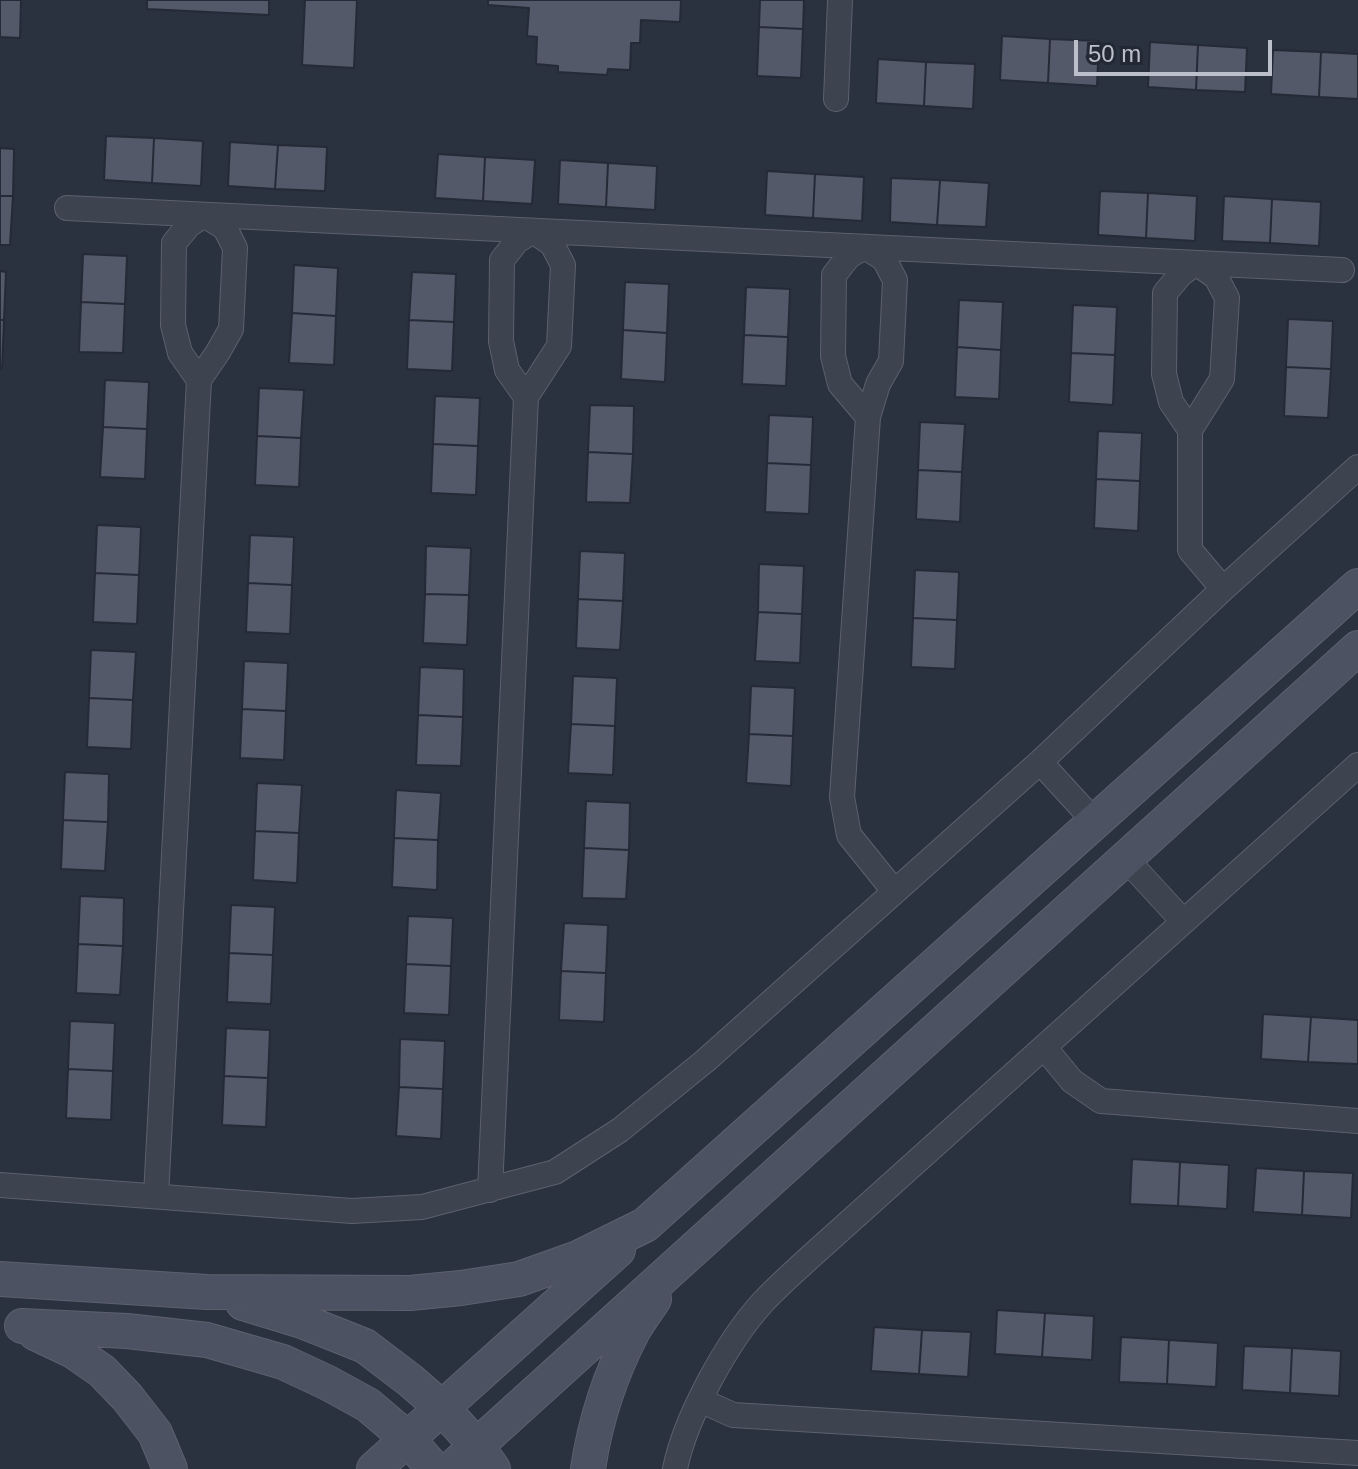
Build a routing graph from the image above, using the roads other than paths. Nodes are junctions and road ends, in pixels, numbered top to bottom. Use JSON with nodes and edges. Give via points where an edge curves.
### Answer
{"nodes":[{"id":1,"x":840,"y":0,"type":"edge"},
{"id":2,"x":836,"y":99,"type":"dead end"},
{"id":3,"x":67,"y":208,"type":"dead end"},
{"id":4,"x":204,"y":215,"type":"junction"},
{"id":5,"x":533,"y":231,"type":"junction"},
{"id":6,"x":865,"y":247,"type":"junction"},
{"id":7,"x":1196,"y":263,"type":"junction"},
{"id":8,"x":1342,"y":270,"type":"dead end"},
{"id":9,"x":199,"y":380,"type":"junction"},
{"id":10,"x":526,"y":397,"type":"junction"},
{"id":11,"x":868,"y":417,"type":"junction"},
{"id":12,"x":1190,"y":430,"type":"junction"},
{"id":13,"x":1358,"y":467,"type":"edge"},
{"id":14,"x":1223,"y":589,"type":"junction"},
{"id":15,"x":1352,"y":604,"type":"edge"},
{"id":16,"x":1358,"y":648,"type":"edge"},
{"id":17,"x":1040,"y":762,"type":"junction"},
{"id":18,"x":1358,"y":765,"type":"edge"},
{"id":19,"x":1095,"y":822,"type":"junction"},
{"id":20,"x":1125,"y":858,"type":"junction"},
{"id":21,"x":894,"y":891,"type":"junction"},
{"id":22,"x":1183,"y":921,"type":"junction"},
{"id":23,"x":854,"y":1038,"type":"junction"},
{"id":24,"x":1044,"y":1047,"type":"junction"},
{"id":25,"x":886,"y":1075,"type":"junction"},
{"id":26,"x":1358,"y":1121,"type":"edge"},
{"id":27,"x":0,"y":1185,"type":"edge"},
{"id":28,"x":490,"y":1190,"type":"junction"},
{"id":29,"x":156,"y":1196,"type":"junction"},
{"id":30,"x":645,"y":1225,"type":"junction"},
{"id":31,"x":676,"y":1264,"type":"junction"},
{"id":32,"x":0,"y":1279,"type":"edge"},
{"id":33,"x":207,"y":1292,"type":"junction"},
{"id":34,"x":11,"y":1325,"type":"edge"},
{"id":35,"x":700,"y":1400,"type":"junction"},
{"id":36,"x":442,"y":1408,"type":"junction"},
{"id":37,"x":408,"y":1439,"type":"junction"},
{"id":38,"x":1358,"y":1453,"type":"edge"},
{"id":39,"x":485,"y":1457,"type":"edge"},
{"id":40,"x":170,"y":1469,"type":"edge"},
{"id":41,"x":374,"y":1469,"type":"edge"},
{"id":42,"x":434,"y":1469,"type":"edge"},
{"id":43,"x":451,"y":1469,"type":"edge"},
{"id":44,"x":588,"y":1469,"type":"edge"},
{"id":45,"x":675,"y":1469,"type":"edge"}],
"edges":[{"from":1,"to":2,"type":"street"},
{"from":3,"to":4,"type":"street"},
{"from":4,"to":5,"type":"street"},
{"from":4,"to":9,"type":"street","via":[[174,243],[173,325],[180,353]]},
{"from":4,"to":9,"type":"street","via":[[225,228],[235,248],[231,329]]},
{"from":5,"to":6,"type":"street"},
{"from":5,"to":10,"type":"street","via":[[502,260],[501,341],[507,370]]},
{"from":5,"to":10,"type":"street","via":[[552,244],[563,265],[559,346]]},
{"from":6,"to":7,"type":"street"},
{"from":6,"to":11,"type":"street","via":[[884,259],[895,280],[891,361]]},
{"from":6,"to":11,"type":"street","via":[[849,256],[834,275],[833,356],[840,384]]},
{"from":7,"to":8,"type":"street"},
{"from":7,"to":12,"type":"street","via":[[1165,293],[1164,374],[1171,402]]},
{"from":7,"to":12,"type":"street","via":[[1216,277],[1227,298],[1222,379]]},
{"from":9,"to":29,"type":"street"},
{"from":10,"to":28,"type":"street"},
{"from":11,"to":21,"type":"street","via":[[842,797],[849,835]]},
{"from":12,"to":14,"type":"street","via":[[1190,550]]},
{"from":13,"to":14,"type":"street"},
{"from":14,"to":17,"type":"street"},
{"from":15,"to":19,"type":"main road"},
{"from":16,"to":20,"type":"main road"},
{"from":17,"to":19,"type":"street"},
{"from":17,"to":21,"type":"street"},
{"from":18,"to":22,"type":"street"},
{"from":19,"to":23,"type":"main road"},
{"from":20,"to":22,"type":"street"},
{"from":20,"to":25,"type":"main road"},
{"from":21,"to":28,"type":"street","via":[[620,1130],[555,1172]]},
{"from":22,"to":24,"type":"street"},
{"from":23,"to":25,"type":"main road"},
{"from":23,"to":30,"type":"main road"},
{"from":24,"to":26,"type":"street","via":[[1072,1081],[1101,1101]]},
{"from":24,"to":35,"type":"street","via":[[762,1303],[723,1356]]},
{"from":25,"to":31,"type":"main road"},
{"from":27,"to":29,"type":"street"},
{"from":28,"to":29,"type":"street","via":[[422,1207],[352,1211]]},
{"from":30,"to":33,"type":"main road","via":[[519,1279],[461,1288],[410,1293]]},
{"from":30,"to":36,"type":"main road"},
{"from":31,"to":39,"type":"main road"},
{"from":31,"to":44,"type":"main road","via":[[633,1331],[616,1370]]},
{"from":32,"to":33,"type":"main road"},
{"from":33,"to":36,"type":"main road","via":[[365,1346]]},
{"from":34,"to":37,"type":"main road","via":[[207,1340],[283,1362],[328,1383],[368,1405]]},
{"from":34,"to":40,"type":"main road","via":[[73,1351],[102,1371],[155,1433]]},
{"from":35,"to":38,"type":"street","via":[[733,1415]]},
{"from":35,"to":45,"type":"street"},
{"from":36,"to":37,"type":"main road"},
{"from":36,"to":39,"type":"main road"},
{"from":37,"to":41,"type":"main road"},
{"from":37,"to":42,"type":"main road"},
{"from":39,"to":43,"type":"main road"}]}
